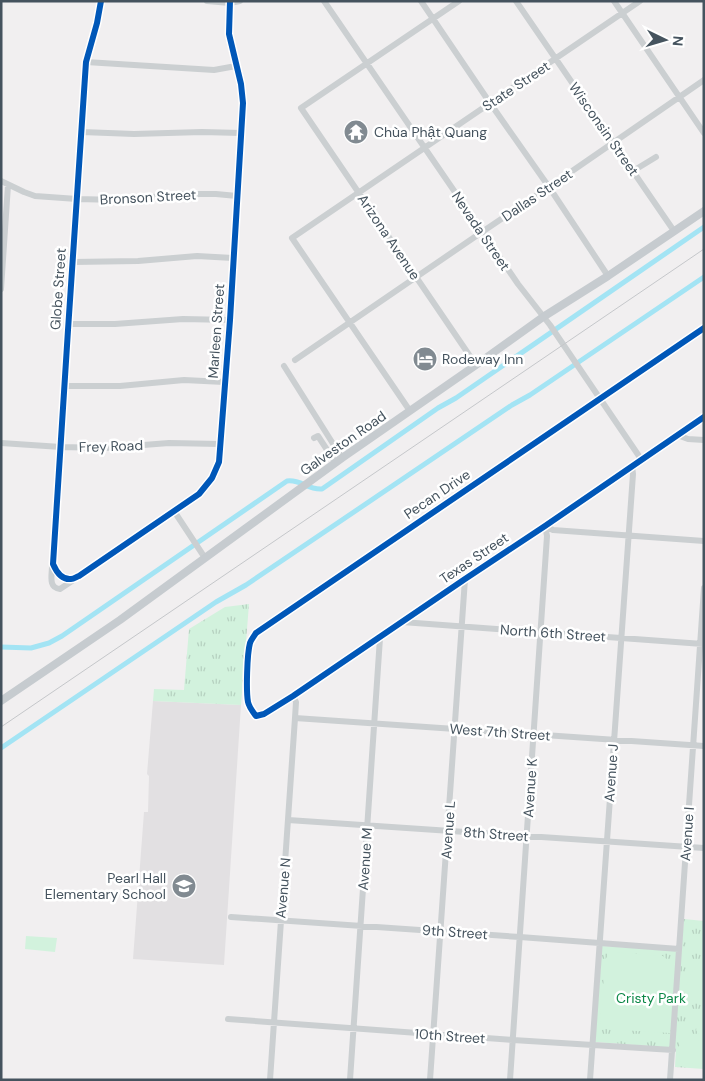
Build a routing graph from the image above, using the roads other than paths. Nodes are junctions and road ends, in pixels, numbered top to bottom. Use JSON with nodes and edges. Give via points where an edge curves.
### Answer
{"nodes":[{"id":1,"x":101,"y":1,"type":"edge"},
{"id":2,"x":207,"y":1,"type":"edge"},
{"id":3,"x":240,"y":1,"type":"edge"},
{"id":4,"x":324,"y":1,"type":"edge"},
{"id":5,"x":421,"y":1,"type":"edge"},
{"id":6,"x":459,"y":1,"type":"edge"},
{"id":7,"x":516,"y":1,"type":"edge"},
{"id":8,"x":614,"y":1,"type":"edge"},
{"id":9,"x":640,"y":1,"type":"edge"},
{"id":10,"x":230,"y":2,"type":"edge"},
{"id":11,"x":622,"y":13,"type":"junction"},
{"id":12,"x":432,"y":19,"type":"junction"},
{"id":13,"x":556,"y":58,"type":"junction"},
{"id":14,"x":86,"y":62,"type":"junction"},
{"id":15,"x":367,"y":64,"type":"junction"},
{"id":16,"x":236,"y":66,"type":"junction"},
{"id":17,"x":704,"y":80,"type":"edge"},
{"id":18,"x":680,"y":97,"type":"junction"},
{"id":19,"x":490,"y":103,"type":"junction"},
{"id":20,"x":82,"y":132,"type":"junction"},
{"id":21,"x":241,"y":133,"type":"junction"},
{"id":22,"x":704,"y":133,"type":"edge"},
{"id":23,"x":613,"y":142,"type":"junction"},
{"id":24,"x":424,"y":148,"type":"junction"},
{"id":25,"x":656,"y":157,"type":"dead end"},
{"id":26,"x":633,"y":171,"type":"junction"},
{"id":27,"x":1,"y":181,"type":"edge"},
{"id":28,"x":8,"y":185,"type":"junction"},
{"id":29,"x":549,"y":187,"type":"junction"},
{"id":30,"x":359,"y":192,"type":"junction"},
{"id":31,"x":237,"y":196,"type":"junction"},
{"id":32,"x":77,"y":199,"type":"junction"},
{"id":33,"x":704,"y":212,"type":"edge"},
{"id":34,"x":674,"y":231,"type":"junction"},
{"id":35,"x":482,"y":232,"type":"junction"},
{"id":36,"x":233,"y":258,"type":"junction"},
{"id":37,"x":72,"y":262,"type":"junction"},
{"id":38,"x":416,"y":276,"type":"junction"},
{"id":39,"x":608,"y":276,"type":"junction"},
{"id":40,"x":1,"y":289,"type":"edge"},
{"id":41,"x":543,"y":317,"type":"junction"},
{"id":42,"x":230,"y":320,"type":"junction"},
{"id":43,"x":349,"y":322,"type":"junction"},
{"id":44,"x":68,"y":324,"type":"junction"},
{"id":45,"x":704,"y":328,"type":"edge"},
{"id":46,"x":295,"y":360,"type":"dead end"},
{"id":47,"x":476,"y":365,"type":"junction"},
{"id":48,"x":284,"y":366,"type":"dead end"},
{"id":49,"x":224,"y":382,"type":"junction"},
{"id":50,"x":64,"y":386,"type":"junction"},
{"id":51,"x":600,"y":399,"type":"junction"},
{"id":52,"x":410,"y":411,"type":"junction"},
{"id":53,"x":704,"y":417,"type":"edge"},
{"id":54,"x":677,"y":435,"type":"junction"},
{"id":55,"x":314,"y":438,"type":"dead end"},
{"id":56,"x":704,"y":440,"type":"edge"},
{"id":57,"x":1,"y":443,"type":"edge"},
{"id":58,"x":220,"y":444,"type":"junction"},
{"id":59,"x":61,"y":447,"type":"junction"},
{"id":60,"x":641,"y":459,"type":"junction"},
{"id":61,"x":339,"y":460,"type":"junction"},
{"id":62,"x":632,"y":466,"type":"junction"},
{"id":63,"x":174,"y":511,"type":"junction"},
{"id":64,"x":545,"y":526,"type":"junction"},
{"id":65,"x":627,"y":536,"type":"junction"},
{"id":66,"x":704,"y":541,"type":"edge"},
{"id":67,"x":205,"y":558,"type":"junction"},
{"id":68,"x":53,"y":564,"type":"junction"},
{"id":69,"x":79,"y":576,"type":"junction"},
{"id":70,"x":465,"y":579,"type":"junction"},
{"id":71,"x":704,"y":588,"type":"edge"},
{"id":72,"x":402,"y":622,"type":"junction"},
{"id":73,"x":461,"y":627,"type":"junction"},
{"id":74,"x":541,"y":632,"type":"junction"},
{"id":75,"x":380,"y":638,"type":"junction"},
{"id":76,"x":620,"y":638,"type":"junction"},
{"id":77,"x":702,"y":644,"type":"edge"},
{"id":78,"x":293,"y":696,"type":"junction"},
{"id":79,"x":1,"y":701,"type":"edge"},
{"id":80,"x":256,"y":716,"type":"joint"},
{"id":81,"x":295,"y":718,"type":"junction"},
{"id":82,"x":374,"y":722,"type":"junction"},
{"id":83,"x":454,"y":729,"type":"junction"},
{"id":84,"x":534,"y":734,"type":"junction"},
{"id":85,"x":614,"y":740,"type":"junction"},
{"id":86,"x":693,"y":745,"type":"junction"},
{"id":87,"x":704,"y":746,"type":"edge"},
{"id":88,"x":288,"y":820,"type":"junction"},
{"id":89,"x":367,"y":825,"type":"junction"},
{"id":90,"x":448,"y":831,"type":"junction"},
{"id":91,"x":527,"y":836,"type":"junction"},
{"id":92,"x":606,"y":842,"type":"junction"},
{"id":93,"x":686,"y":847,"type":"junction"},
{"id":94,"x":704,"y":848,"type":"edge"},
{"id":95,"x":232,"y":917,"type":"dead end"},
{"id":96,"x":280,"y":920,"type":"junction"},
{"id":97,"x":360,"y":926,"type":"junction"},
{"id":98,"x":440,"y":931,"type":"junction"},
{"id":99,"x":520,"y":937,"type":"junction"},
{"id":100,"x":600,"y":944,"type":"junction"},
{"id":101,"x":679,"y":949,"type":"junction"},
{"id":102,"x":228,"y":1019,"type":"dead end"},
{"id":103,"x":273,"y":1023,"type":"junction"},
{"id":104,"x":353,"y":1028,"type":"junction"},
{"id":105,"x":433,"y":1034,"type":"junction"},
{"id":106,"x":513,"y":1040,"type":"junction"},
{"id":107,"x":592,"y":1045,"type":"junction"},
{"id":108,"x":673,"y":1050,"type":"junction"},
{"id":109,"x":270,"y":1080,"type":"edge"},
{"id":110,"x":350,"y":1080,"type":"edge"},
{"id":111,"x":430,"y":1080,"type":"edge"},
{"id":112,"x":510,"y":1080,"type":"edge"},
{"id":113,"x":590,"y":1080,"type":"edge"},
{"id":114,"x":670,"y":1080,"type":"edge"}],
"edges":[{"from":1,"to":14,"type":"street","name":"Globe Street"},
{"from":2,"to":10,"type":"street"},
{"from":3,"to":10,"type":"street"},
{"from":4,"to":15,"type":"street","name":"Nevada Street"},
{"from":5,"to":12,"type":"street"},
{"from":6,"to":12,"type":"street"},
{"from":7,"to":13,"type":"street","name":"Wisconsin Street"},
{"from":8,"to":11,"type":"street"},
{"from":9,"to":11,"type":"street","name":"State Street"},
{"from":10,"to":16,"type":"street","name":"Marleen Street","via":[[229,34]]},
{"from":11,"to":13,"type":"street","name":"State Street"},
{"from":11,"to":18,"type":"street"},
{"from":12,"to":15,"type":"street"},
{"from":12,"to":19,"type":"street"},
{"from":13,"to":19,"type":"street","name":"State Street"},
{"from":13,"to":23,"type":"street","name":"Wisconsin Street"},
{"from":14,"to":16,"type":"street","via":[[214,70]]},
{"from":14,"to":20,"type":"street","name":"Globe Street"},
{"from":15,"to":24,"type":"street","name":"Nevada Street"},
{"from":15,"to":30,"type":"street","name":"Arizona Avenue","via":[[301,108]]},
{"from":16,"to":21,"type":"street","name":"Marleen Street","via":[[243,103]]},
{"from":17,"to":18,"type":"street","name":"Dallas Street"},
{"from":18,"to":22,"type":"street"},
{"from":18,"to":23,"type":"street","name":"Dallas Street"},
{"from":19,"to":24,"type":"street","name":"State Street"},
{"from":19,"to":29,"type":"street"},
{"from":20,"to":21,"type":"street"},
{"from":20,"to":32,"type":"street","name":"Globe Street"},
{"from":21,"to":31,"type":"street","name":"Marleen Street"},
{"from":23,"to":26,"type":"street","name":"Wisconsin Street"},
{"from":23,"to":29,"type":"street","name":"Dallas Street"},
{"from":24,"to":30,"type":"street","name":"State Street"},
{"from":24,"to":35,"type":"street","name":"Nevada Street"},
{"from":25,"to":26,"type":"street"},
{"from":26,"to":34,"type":"street","name":"Wisconsin Street"},
{"from":27,"to":28,"type":"street","name":"Bronson Street"},
{"from":28,"to":32,"type":"street","name":"Bronson Street","via":[[35,196]]},
{"from":28,"to":40,"type":"street"},
{"from":29,"to":35,"type":"street","name":"Dallas Street"},
{"from":29,"to":39,"type":"street"},
{"from":30,"to":38,"type":"street","name":"Arizona Avenue"},
{"from":30,"to":43,"type":"street","name":"State Street","via":[[292,238]]},
{"from":31,"to":32,"type":"street","name":"Bronson Street","via":[[186,194],[120,200]]},
{"from":31,"to":36,"type":"street","name":"Marleen Street"},
{"from":32,"to":37,"type":"street","name":"Globe Street"},
{"from":33,"to":34,"type":"main road","name":"Galveston Road"},
{"from":34,"to":39,"type":"main road","name":"Galveston Road"},
{"from":35,"to":38,"type":"street","name":"Dallas Street"},
{"from":35,"to":41,"type":"street","name":"Nevada Street"},
{"from":36,"to":37,"type":"street","via":[[197,256]]},
{"from":36,"to":42,"type":"street","name":"Marleen Street"},
{"from":37,"to":44,"type":"street","name":"Globe Street"},
{"from":38,"to":43,"type":"street","name":"Dallas Street"},
{"from":38,"to":47,"type":"street","name":"Arizona Avenue"},
{"from":39,"to":41,"type":"main road","name":"Galveston Road"},
{"from":41,"to":47,"type":"main road","name":"Galveston Road"},
{"from":41,"to":51,"type":"street","name":"Nevada Street"},
{"from":42,"to":44,"type":"street"},
{"from":42,"to":49,"type":"street","name":"Marleen Street"},
{"from":43,"to":46,"type":"street","name":"Dallas Street"},
{"from":43,"to":52,"type":"street"},
{"from":44,"to":50,"type":"street","name":"Globe Street"},
{"from":45,"to":51,"type":"street","name":"Pecan Drive"},
{"from":47,"to":52,"type":"main road","name":"Galveston Road"},
{"from":48,"to":61,"type":"street"},
{"from":49,"to":50,"type":"street","via":[[184,380],[120,386]]},
{"from":49,"to":58,"type":"street","name":"Marleen Street"},
{"from":50,"to":59,"type":"street","name":"Globe Street"},
{"from":51,"to":60,"type":"street","name":"Nevada Street"},
{"from":51,"to":80,"type":"street","name":"Pecan Drive","via":[[256,633],[250,644],[248,665],[249,704]]},
{"from":52,"to":61,"type":"main road","name":"Galveston Road"},
{"from":53,"to":54,"type":"street","name":"Texas Street"},
{"from":54,"to":56,"type":"street"},
{"from":54,"to":60,"type":"street","name":"Texas Street"},
{"from":55,"to":61,"type":"street","via":[[318,436]]},
{"from":57,"to":59,"type":"street","name":"Frey Road"},
{"from":58,"to":59,"type":"street","name":"Frey Road"},
{"from":58,"to":63,"type":"street","name":"Marleen Street","via":[[219,462],[212,478],[200,494]]},
{"from":59,"to":68,"type":"street","name":"Globe Street"},
{"from":60,"to":62,"type":"street","name":"Texas Street"},
{"from":61,"to":67,"type":"main road","name":"Galveston Road"},
{"from":62,"to":64,"type":"street","name":"Texas Street"},
{"from":62,"to":65,"type":"street","name":"Avenue J"},
{"from":63,"to":67,"type":"street"},
{"from":63,"to":69,"type":"street","name":"Marleen Street"},
{"from":64,"to":65,"type":"street","via":[[553,530]]},
{"from":64,"to":70,"type":"street","name":"Texas Street"},
{"from":64,"to":74,"type":"street","name":"Avenue K","via":[[548,536]]},
{"from":65,"to":66,"type":"street"},
{"from":65,"to":76,"type":"street","name":"Avenue J"},
{"from":67,"to":79,"type":"main road","name":"Galveston Road"},
{"from":68,"to":69,"type":"street","via":[[55,571],[62,576],[70,579]]},
{"from":68,"to":69,"type":"street","name":"Globe Street","via":[[53,588],[58,590]]},
{"from":70,"to":72,"type":"street","name":"Texas Street"},
{"from":70,"to":73,"type":"street","name":"Avenue L"},
{"from":71,"to":77,"type":"street","name":"Avenue I"},
{"from":72,"to":73,"type":"street","name":"North 6th Street"},
{"from":72,"to":75,"type":"street","name":"Texas Street"},
{"from":73,"to":74,"type":"street","name":"North 6th Street"},
{"from":73,"to":83,"type":"street","name":"Avenue L"},
{"from":74,"to":76,"type":"street","name":"North 6th Street"},
{"from":74,"to":84,"type":"street","name":"Avenue K"},
{"from":75,"to":78,"type":"street","name":"Texas Street"},
{"from":75,"to":82,"type":"street","name":"Avenue M"},
{"from":76,"to":77,"type":"street","name":"North 6th Street"},
{"from":76,"to":85,"type":"street","name":"Avenue J"},
{"from":77,"to":86,"type":"street","name":"Avenue I"},
{"from":78,"to":80,"type":"street","name":"Texas Street"},
{"from":78,"to":81,"type":"street","name":"Avenue N"},
{"from":81,"to":82,"type":"street","name":"West 7th Street"},
{"from":81,"to":88,"type":"street","name":"Avenue N"},
{"from":82,"to":83,"type":"street","name":"West 7th Street"},
{"from":82,"to":89,"type":"street","name":"Avenue M"},
{"from":83,"to":84,"type":"street","name":"West 7th Street"},
{"from":83,"to":90,"type":"street","name":"Avenue L"},
{"from":84,"to":85,"type":"street","name":"West 7th Street"},
{"from":84,"to":91,"type":"street","name":"Avenue K"},
{"from":85,"to":86,"type":"street","name":"West 7th Street"},
{"from":85,"to":92,"type":"street","name":"Avenue J"},
{"from":86,"to":87,"type":"street","name":"West 7th Street"},
{"from":86,"to":93,"type":"street","name":"Avenue I"},
{"from":88,"to":89,"type":"street","name":"8th Street"},
{"from":88,"to":96,"type":"street","name":"Avenue N"},
{"from":89,"to":90,"type":"street","name":"8th Street"},
{"from":89,"to":97,"type":"street","name":"Avenue M"},
{"from":90,"to":91,"type":"street","name":"8th Street"},
{"from":90,"to":98,"type":"street","name":"Avenue L"},
{"from":91,"to":92,"type":"street","name":"8th Street"},
{"from":91,"to":99,"type":"street","name":"Avenue K"},
{"from":92,"to":93,"type":"street","name":"8th Street"},
{"from":92,"to":100,"type":"street","name":"Avenue J"},
{"from":93,"to":94,"type":"street","name":"8th Street"},
{"from":93,"to":101,"type":"street","name":"Avenue I"},
{"from":95,"to":96,"type":"street","name":"9th Street"},
{"from":96,"to":97,"type":"street","name":"9th Street"},
{"from":96,"to":103,"type":"street","name":"Avenue N"},
{"from":97,"to":98,"type":"street","name":"9th Street"},
{"from":97,"to":104,"type":"street","name":"Avenue M"},
{"from":98,"to":99,"type":"street","name":"9th Street"},
{"from":98,"to":105,"type":"street","name":"Avenue L"},
{"from":99,"to":100,"type":"street","name":"9th Street"},
{"from":99,"to":106,"type":"street","name":"Avenue K"},
{"from":100,"to":101,"type":"street","name":"9th Street"},
{"from":100,"to":107,"type":"street","name":"Avenue J"},
{"from":101,"to":108,"type":"street","name":"Avenue I"},
{"from":102,"to":103,"type":"street","name":"10th Street"},
{"from":103,"to":104,"type":"street","name":"10th Street"},
{"from":103,"to":109,"type":"street","name":"Avenue N"},
{"from":104,"to":105,"type":"street","name":"10th Street"},
{"from":104,"to":110,"type":"street","name":"Avenue M"},
{"from":105,"to":106,"type":"street","name":"10th Street"},
{"from":105,"to":111,"type":"street","name":"Avenue L"},
{"from":106,"to":107,"type":"street","name":"10th Street"},
{"from":106,"to":112,"type":"street","name":"Avenue K"},
{"from":107,"to":108,"type":"street","name":"10th Street"},
{"from":107,"to":113,"type":"street","name":"Avenue J"},
{"from":108,"to":114,"type":"street","name":"Avenue I"}]}
